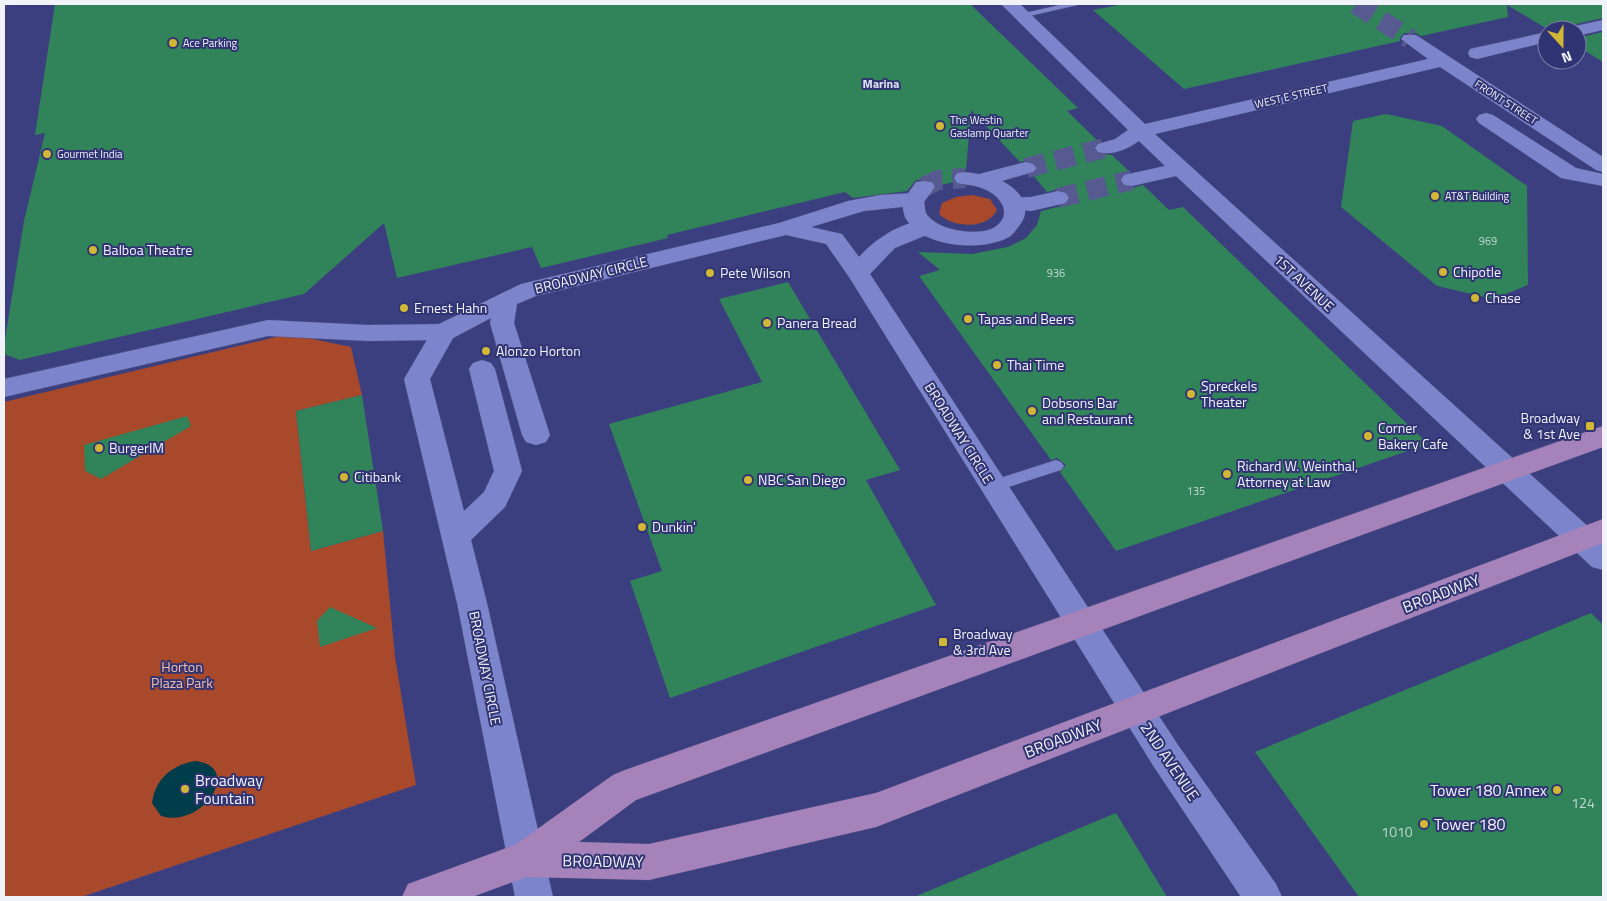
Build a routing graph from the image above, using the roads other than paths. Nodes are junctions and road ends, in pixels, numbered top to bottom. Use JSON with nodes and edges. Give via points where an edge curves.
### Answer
{"nodes":[{"id":1,"x":1077,"y":4,"type":"edge"},
{"id":2,"x":1016,"y":9,"type":"edge"},
{"id":3,"x":1603,"y":25,"type":"edge"},
{"id":4,"x":1587,"y":28,"type":"edge"},
{"id":5,"x":1410,"y":39,"type":"tunnel mouth"},
{"id":6,"x":1537,"y":40,"type":"edge"},
{"id":7,"x":1477,"y":53,"type":"dead end"},
{"id":8,"x":1443,"y":61,"type":"junction"},
{"id":9,"x":1486,"y":119,"type":"dead end"},
{"id":10,"x":1140,"y":131,"type":"junction"},
{"id":11,"x":1105,"y":148,"type":"tunnel mouth"},
{"id":12,"x":1603,"y":166,"type":"edge"},
{"id":13,"x":1026,"y":168,"type":"tunnel mouth"},
{"id":14,"x":1180,"y":168,"type":"junction"},
{"id":15,"x":1132,"y":180,"type":"tunnel mouth"},
{"id":16,"x":1603,"y":180,"type":"edge"},
{"id":17,"x":1058,"y":198,"type":"tunnel mouth"},
{"id":18,"x":1014,"y":202,"type":"junction"},
{"id":19,"x":926,"y":227,"type":"junction"},
{"id":20,"x":786,"y":228,"type":"junction"},
{"id":21,"x":858,"y":273,"type":"junction"},
{"id":22,"x":506,"y":300,"type":"junction"},
{"id":23,"x":444,"y":332,"type":"junction"},
{"id":24,"x":482,"y":369,"type":"dead end"},
{"id":25,"x":4,"y":388,"type":"edge"},
{"id":26,"x":536,"y":435,"type":"dead end"},
{"id":27,"x":1603,"y":436,"type":"edge"},
{"id":28,"x":1056,"y":466,"type":"dead end"},
{"id":29,"x":1506,"y":470,"type":"junction"},
{"id":30,"x":993,"y":486,"type":"junction"},
{"id":31,"x":456,"y":537,"type":"junction"},
{"id":32,"x":1596,"y":542,"type":"edge"},
{"id":33,"x":1081,"y":622,"type":"junction"},
{"id":34,"x":1136,"y":709,"type":"junction"},
{"id":35,"x":526,"y":859,"type":"junction"},
{"id":36,"x":421,"y":897,"type":"edge"},
{"id":37,"x":534,"y":897,"type":"edge"},
{"id":38,"x":1263,"y":897,"type":"edge"}],
"edges":[{"from":1,"to":2,"type":"lane"},
{"from":2,"to":10,"type":"street","name":"1ST AVENUE"},
{"from":3,"to":4,"type":"street"},
{"from":5,"to":8,"type":"street","name":"FRONT STREET"},
{"from":6,"to":7,"type":"street"},
{"from":8,"to":10,"type":"street","name":"WEST E STREET"},
{"from":8,"to":12,"type":"street","name":"FRONT STREET"},
{"from":9,"to":16,"type":"street","via":[[1569,173]]},
{"from":10,"to":11,"type":"street","via":[[1122,144]]},
{"from":10,"to":14,"type":"street","name":"1ST AVENUE"},
{"from":13,"to":18,"type":"street","via":[[973,179],[996,186]]},
{"from":14,"to":15,"type":"street"},
{"from":14,"to":29,"type":"street","name":"1ST AVENUE"},
{"from":17,"to":18,"type":"street","via":[[1030,204]]},
{"from":18,"to":19,"type":"street","via":[[1016,213],[1012,222],[1004,231],[990,237],[956,238]]},
{"from":19,"to":20,"type":"street","via":[[913,210],[919,193],[822,214]]},
{"from":19,"to":21,"type":"street","via":[[897,236],[882,245]]},
{"from":20,"to":21,"type":"street","name":"BROADWAY CIRCLE","via":[[834,239]]},
{"from":20,"to":22,"type":"street","name":"BROADWAY CIRCLE","via":[[530,290]]},
{"from":21,"to":30,"type":"street","name":"BROADWAY CIRCLE"},
{"from":22,"to":23,"type":"street","name":"BROADWAY CIRCLE"},
{"from":22,"to":26,"type":"street","via":[[502,323]]},
{"from":23,"to":25,"type":"street","via":[[368,333],[268,328]]},
{"from":23,"to":31,"type":"street","name":"BROADWAY CIRCLE","via":[[417,379]]},
{"from":24,"to":31,"type":"street","via":[[508,471],[495,499]]},
{"from":27,"to":29,"type":"main road","name":"BROADWAY"},
{"from":28,"to":30,"type":"lane"},
{"from":29,"to":32,"type":"street","name":"1ST AVENUE"},
{"from":29,"to":33,"type":"main road","name":"BROADWAY"},
{"from":30,"to":33,"type":"street","name":"BROADWAY CIRCLE"},
{"from":31,"to":35,"type":"street","name":"BROADWAY CIRCLE"},
{"from":32,"to":34,"type":"main road","name":"BROADWAY"},
{"from":33,"to":34,"type":"street","name":"2ND AVENUE"},
{"from":33,"to":35,"type":"main road","name":"BROADWAY","via":[[626,787]]},
{"from":34,"to":35,"type":"main road","name":"BROADWAY","via":[[876,810],[649,862]]},
{"from":34,"to":38,"type":"street","name":"2ND AVENUE"},
{"from":35,"to":36,"type":"main road","name":"BROADWAY"},
{"from":35,"to":37,"type":"street","name":"BROADWAY CIRCLE"}]}
